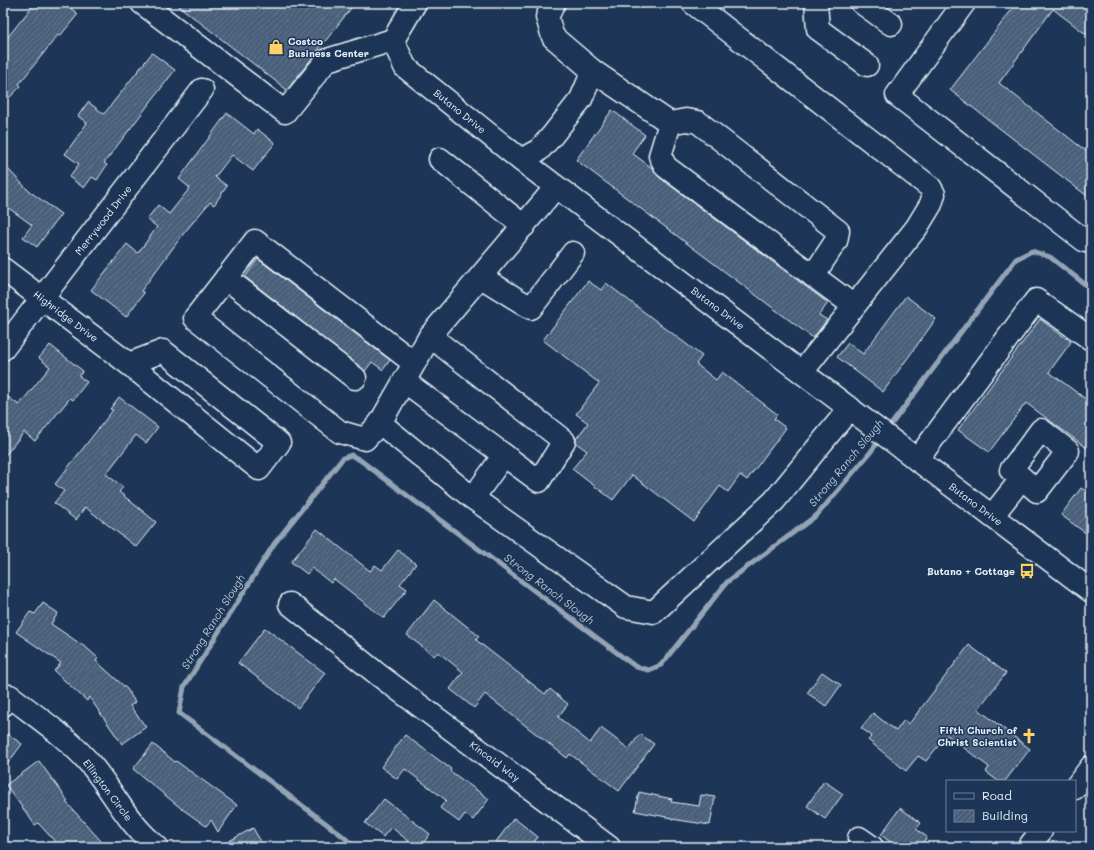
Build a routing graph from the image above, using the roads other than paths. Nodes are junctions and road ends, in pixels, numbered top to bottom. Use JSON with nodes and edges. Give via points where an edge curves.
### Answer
{"nodes":[{"id":1,"x":142,"y":3,"type":"edge"},
{"id":2,"x":415,"y":3,"type":"edge"},
{"id":3,"x":554,"y":3,"type":"edge"},
{"id":4,"x":693,"y":3,"type":"edge"},
{"id":5,"x":816,"y":3,"type":"edge"},
{"id":6,"x":862,"y":3,"type":"edge"},
{"id":7,"x":964,"y":3,"type":"edge"},
{"id":8,"x":891,"y":24,"type":"dead end"},
{"id":9,"x":393,"y":40,"type":"junction"},
{"id":10,"x":867,"y":65,"type":"dead end"},
{"id":11,"x":593,"y":71,"type":"junction"},
{"id":12,"x":202,"y":90,"type":"dead end"},
{"id":13,"x":670,"y":123,"type":"junction"},
{"id":14,"x":440,"y":159,"type":"dead end"},
{"id":15,"x":521,"y":160,"type":"junction"},
{"id":16,"x":556,"y":187,"type":"junction"},
{"id":17,"x":524,"y":226,"type":"junction"},
{"id":18,"x":1091,"y":242,"type":"edge"},
{"id":19,"x":572,"y":253,"type":"dead end"},
{"id":20,"x":3,"y":269,"type":"edge"},
{"id":21,"x":813,"y":276,"type":"junction"},
{"id":22,"x":480,"y":277,"type":"junction"},
{"id":23,"x":226,"y":278,"type":"junction"},
{"id":24,"x":43,"y":298,"type":"junction"},
{"id":25,"x":854,"y":306,"type":"junction"},
{"id":26,"x":430,"y":336,"type":"junction"},
{"id":27,"x":1091,"y":339,"type":"edge"},
{"id":28,"x":3,"y":349,"type":"edge"},
{"id":29,"x":129,"y":364,"type":"junction"},
{"id":30,"x":409,"y":372,"type":"junction"},
{"id":31,"x":802,"y":372,"type":"junction"},
{"id":32,"x":355,"y":378,"type":"dead end"},
{"id":33,"x":850,"y":408,"type":"junction"},
{"id":34,"x":380,"y":423,"type":"junction"},
{"id":35,"x":504,"y":455,"type":"junction"},
{"id":36,"x":917,"y":460,"type":"junction"},
{"id":37,"x":1022,"y":478,"type":"dead end"},
{"id":38,"x":472,"y":498,"type":"junction"},
{"id":39,"x":980,"y":515,"type":"junction"},
{"id":40,"x":1091,"y":591,"type":"edge"},
{"id":41,"x":290,"y":604,"type":"dead end"},
{"id":42,"x":3,"y":705,"type":"edge"},
{"id":43,"x":1091,"y":767,"type":"edge"},
{"id":44,"x":1076,"y":787,"type":"edge"},
{"id":45,"x":1041,"y":832,"type":"edge"},
{"id":46,"x":157,"y":847,"type":"edge"},
{"id":47,"x":609,"y":847,"type":"edge"},
{"id":48,"x":1029,"y":847,"type":"edge"}],
"edges":[{"from":1,"to":9,"type":"street","via":[[285,112],[327,60]]},
{"from":2,"to":9,"type":"street"},
{"from":3,"to":11,"type":"street","via":[[547,17],[553,37]]},
{"from":4,"to":25,"type":"street","via":[[930,187],[934,194],[917,227]]},
{"from":5,"to":10,"type":"street","via":[[818,29]]},
{"from":6,"to":8,"type":"street"},
{"from":7,"to":18,"type":"street","via":[[897,95],[1085,241]]},
{"from":9,"to":15,"type":"street","name":"Butano Drive","via":[[404,67]]},
{"from":11,"to":13,"type":"street"},
{"from":11,"to":15,"type":"street","via":[[567,106],[533,138]]},
{"from":12,"to":24,"type":"street","name":"Merrywood Drive"},
{"from":13,"to":21,"type":"street","via":[[660,156],[666,167]]},
{"from":13,"to":21,"type":"street","via":[[686,120],[698,122],[838,231],[836,241]]},
{"from":14,"to":17,"type":"street"},
{"from":15,"to":16,"type":"street","name":"Butano Drive"},
{"from":16,"to":17,"type":"street"},
{"from":16,"to":31,"type":"street","name":"Butano Drive"},
{"from":17,"to":22,"type":"street"},
{"from":19,"to":22,"type":"street","via":[[531,308]]},
{"from":20,"to":24,"type":"street","name":"Highridge Drive"},
{"from":21,"to":25,"type":"street"},
{"from":22,"to":26,"type":"street"},
{"from":23,"to":30,"type":"street","via":[[255,241]]},
{"from":23,"to":32,"type":"street"},
{"from":23,"to":34,"type":"street","via":[[194,318],[340,432],[364,439]]},
{"from":24,"to":28,"type":"street","name":"Merrywood Drive"},
{"from":24,"to":29,"type":"street","name":"Highridge Drive"},
{"from":25,"to":31,"type":"street"},
{"from":26,"to":30,"type":"street"},
{"from":26,"to":35,"type":"street","via":[[564,440],[540,482]]},
{"from":27,"to":36,"type":"street","via":[[1036,300]]},
{"from":29,"to":29,"type":"street","name":"Highridge Drive","via":[[259,469],[279,443],[163,351]]},
{"from":30,"to":34,"type":"street"},
{"from":30,"to":35,"type":"street"},
{"from":31,"to":33,"type":"street","name":"Butano Drive"},
{"from":33,"to":36,"type":"street","name":"Butano Drive"},
{"from":33,"to":38,"type":"street","via":[[774,501],[654,612],[626,607]]},
{"from":34,"to":38,"type":"street"},
{"from":35,"to":38,"type":"street"},
{"from":36,"to":39,"type":"street","name":"Butano Drive"},
{"from":37,"to":39,"type":"street"},
{"from":39,"to":40,"type":"street","name":"Butano Drive"},
{"from":41,"to":47,"type":"street","name":"Kincaid Way","via":[[380,676]]},
{"from":42,"to":46,"type":"street","name":"Ellington Circle","via":[[10,696],[72,745],[92,766],[136,827]]},
{"from":43,"to":44,"type":"street"},
{"from":45,"to":48,"type":"street"}]}
